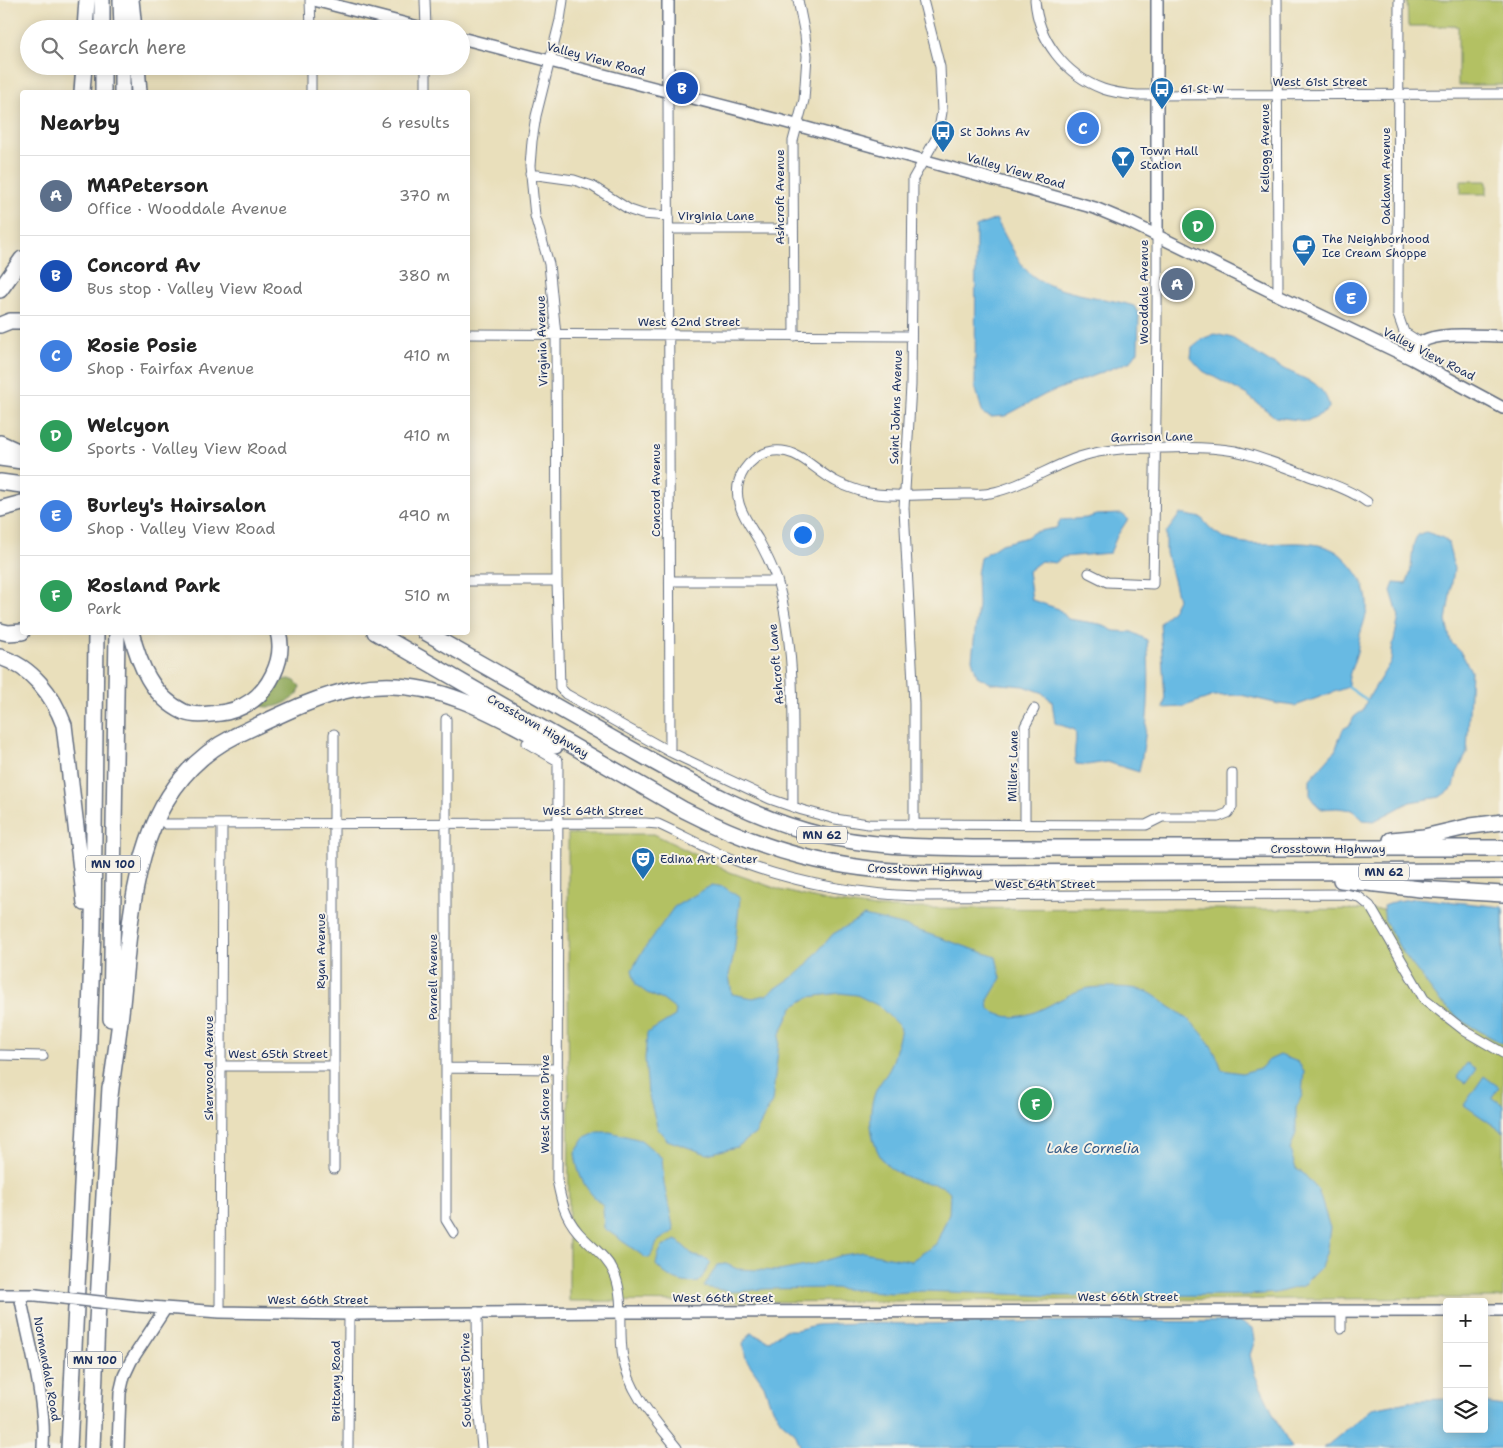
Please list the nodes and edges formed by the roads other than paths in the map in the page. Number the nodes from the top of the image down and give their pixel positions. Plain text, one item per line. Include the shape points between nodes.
1 (87, 0) edge
2 (102, 0) edge
3 (122, 0) edge
4 (131, 0) edge
5 (310, 0) edge
6 (314, 0) edge
7 (426, 0) edge
8 (563, 0) edge
9 (668, 0) edge
10 (798, 0) edge
11 (923, 0) edge
12 (1035, 0) edge
13 (1156, 0) edge
14 (1277, 0) edge
15 (1399, 0) edge
16 (86, 20) edge
17 (102, 20) edge
18 (122, 20) edge
19 (133, 20) edge
20 (310, 20) edge
21 (391, 20) edge
22 (426, 20) edge
23 (470, 40) edge
24 (550, 61) junction
25 (83, 75) edge
26 (103, 75) edge
27 (122, 75) edge
28 (138, 75) edge
29 (311, 75) edge
30 (426, 75) edge
31 (82, 90) edge
32 (103, 90) edge
33 (122, 90) edge
34 (140, 90) edge
35 (311, 90) edge
36 (426, 90) edge
37 (668, 92) junction
38 (1277, 94) junction
39 (1399, 94) junction
40 (1503, 94) edge
41 (1157, 95) junction
42 (797, 125) junction
43 (924, 160) junction
44 (530, 174) junction
45 (669, 216) junction
46 (669, 229) junction
47 (793, 229) junction
48 (1158, 235) junction
49 (20, 262) edge
50 (0, 290) edge
51 (1278, 295) junction
52 (20, 321) edge
53 (0, 326) edge
54 (470, 334) edge
55 (556, 335) junction
56 (669, 335) junction
57 (794, 336) junction
58 (911, 336) junction
59 (1503, 336) edge
60 (1421, 343) junction
61 (1412, 359) junction
62 (1503, 408) edge
63 (0, 443) edge
64 (1155, 448) junction
65 (20, 452) edge
66 (0, 458) edge
67 (20, 461) edge
68 (0, 482) edge
69 (20, 485) edge
70 (905, 495) junction
71 (1367, 502) dead end
72 (20, 504) edge
73 (0, 509) edge
74 (1089, 573) dead end
75 (470, 581) edge
76 (557, 581) junction
77 (670, 581) junction
78 (777, 581) junction
79 (0, 631) edge
80 (20, 632) edge
81 (96, 635) edge
82 (117, 635) edge
83 (132, 635) edge
84 (278, 635) edge
85 (380, 635) edge
86 (430, 635) edge
87 (0, 657) edge
88 (1034, 709) dead end
89 (446, 719) dead end
90 (334, 734) dead end
91 (527, 743) dead end
92 (670, 752) junction
93 (1232, 773) dead end
94 (651, 790) junction
95 (793, 807) junction
96 (1503, 822) edge
97 (557, 823) junction
98 (166, 824) dead end
99 (222, 824) junction
100 (334, 824) junction
101 (446, 824) junction
102 (1025, 824) junction
103 (914, 825) junction
104 (1503, 848) edge
105 (1268, 849) junction
106 (1503, 871) edge
107 (1265, 872) junction
108 (1503, 894) edge
109 (92, 929) junction
110 (1503, 1053) edge
111 (0, 1055) edge
112 (43, 1056) dead end
113 (221, 1066) junction
114 (334, 1066) junction
115 (446, 1068) junction
116 (558, 1069) junction
117 (110, 1096) junction
118 (334, 1169) dead end
119 (454, 1233) dead end
120 (0, 1295) edge
121 (20, 1295) junction
122 (165, 1309) junction
123 (1443, 1310) edge
124 (1488, 1310) edge
125 (1503, 1310) edge
126 (1341, 1311) junction
127 (220, 1312) junction
128 (477, 1312) junction
129 (621, 1312) junction
130 (349, 1314) junction
131 (1341, 1329) dead end
132 (43, 1448) edge
133 (69, 1448) edge
134 (92, 1448) edge
135 (118, 1448) edge
136 (348, 1448) edge
137 (482, 1448) edge
138 (677, 1448) edge

1 - 16 highway
2 - 17 highway
3 - 18 highway
4 - 19 highway
5 - 20 street
6 - 21 street
7 - 22 street
8 - 24 street, Virginia Avenue
9 - 37 street
10 - 42 street, Ashcroft Avenue via 807,56 804,100
11 - 43 street, Saint Johns Avenue via 940,66 942,89 938,135
12 - 41 street, West 61st Street via 1040,27 1048,44 1071,71 1102,89
13 - 41 street, Wooddale Avenue
14 - 38 street, Kellogg Avenue
15 - 39 street, Oaklawn Avenue
23 - 24 street, Valley View Road
24 - 37 street, Valley View Road
24 - 44 street, Virginia Avenue via 532,141
25 - 31 highway
26 - 32 highway
27 - 33 highway
28 - 34 highway
29 - 35 street
30 - 36 street
37 - 42 street, Valley View Road
37 - 45 street
38 - 39 street, West 61st Street
38 - 41 street, West 61st Street
38 - 51 street, Kellogg Avenue
39 - 40 street, West 61st Street
39 - 60 street, Oaklawn Avenue via 1398,315 1404,332
41 - 48 street, Wooddale Avenue
42 - 43 street, Valley View Road
42 - 47 street, Ashcroft Avenue via 793,141
43 - 48 street, Valley View Road via 1095,208
43 - 58 street, Saint Johns Avenue via 913,179
44 - 45 street, Virginia Lane via 574,180 592,186 630,210
44 - 55 street, Virginia Avenue via 535,216 549,264
45 - 46 street, Concord Avenue
46 - 47 street, Virginia Lane
46 - 56 street, Concord Avenue
47 - 57 street, Ashcroft Avenue
48 - 51 street, Valley View Road
48 - 64 street, Wooddale Avenue
49 - 50 highway
51 - 61 street, Valley View Road
52 - 53 highway
54 - 55 street, West 62nd Street
55 - 56 street, West 62nd Street
55 - 76 street, Virginia Avenue
56 - 57 street, West 62nd Street
56 - 77 street, Concord Avenue
57 - 58 street, West 62nd Street
58 - 70 street, Saint Johns Avenue
59 - 60 street via 1456,335 1433,337
60 - 61 street
61 - 62 street, Valley View Road
63 - 65 highway
64 - 70 street, Garrison Lane via 1128,448 1086,455 988,494
64 - 71 street, Garrison Lane via 1190,447 1235,452 1352,491
64 - 74 street, Wooddale Avenue via 1153,584 1107,582
66 - 67 highway
68 - 69 highway
70 - 78 street, Ashcroft Lane via 851,488 788,452 776,450 753,460 739,480 738,505 767,556
70 - 103 street, Saint Johns Avenue via 914,703
72 - 73 highway
75 - 76 street
76 - 92 street, Virginia Avenue via 560,688
77 - 78 street
77 - 92 street, Concord Avenue
78 - 95 street, Ashcroft Lane via 791,657
79 - 80 highway
81 - 109 highway, MN 100
82 - 117 highway, MN 100
83 - 84 highway via 147,678 159,693 186,713 204,715 226,713 257,697 276,668 280,651
85 - 94 highway, Crosstown Highway / MN 62
86 - 105 highway, Crosstown Highway / MN 62 via 718,796 773,821 820,835 892,847
87 - 109 highway via 19,666 43,686 64,725 85,905
88 - 102 street, Millers Lane via 1025,726
89 - 101 street, Parnell Avenue
90 - 100 street, Ryan Avenue
91 - 97 street, West Shore Drive via 558,761
92 - 95 street
93 - 102 street via 1232,807 1228,814 1162,817 1146,825
94 - 107 highway, Crosstown Highway / MN 62 via 752,842 821,862 856,868 891,872
94 - 117 highway via 464,701 399,685 336,692 225,741 181,779 164,802 150,833 130,915
95 - 103 street via 868,824
96 - 105 highway via 1424,837
97 - 101 street, West 64th Street
97 - 110 street, West 64th Street via 658,824 743,864 806,882 862,893 917,896 1346,894 1359,897 1370,906 1383,926 1424,998 1464,1031
97 - 116 street, West Shore Drive
98 - 99 street, West 64th Street
99 - 100 street, West 64th Street
99 - 113 street, Sherwood Avenue
100 - 101 street, West 64th Street
100 - 114 street, Ryan Avenue
101 - 115 street, Parnell Avenue
102 - 103 street
104 - 105 highway, Crosstown Highway / MN 62
106 - 107 highway, Crosstown Highway / MN 62
107 - 108 highway via 1420,889
109 - 133 highway, MN 100
111 - 112 street
113 - 114 street, West 65th Street
113 - 127 street, Sherwood Avenue
114 - 118 street, Ryan Avenue
115 - 116 street
115 - 119 street, Parnell Avenue via 446,1220
116 - 129 street, West Shore Drive via 557,1180 562,1207 577,1231 600,1253 614,1274 621,1297
117 - 134 highway, MN 100
120 - 121 street, West 66th Street
121 - 122 street, West 66th Street, bridge
121 - 132 street, Normandale Road via 38,1388
122 - 127 street, West 66th Street
122 - 135 street via 124,1376 120,1393
123 - 126 street, West 66th Street
124 - 125 street
126 - 129 street, West 66th Street
126 - 131 street
127 - 130 street, West 66th Street
128 - 129 street, West 66th Street
128 - 130 street, West 66th Street
128 - 137 street, Southcrest Drive
129 - 138 street, West Shore Drive via 623,1357 628,1376 647,1411
130 - 136 street, Brittany Road

